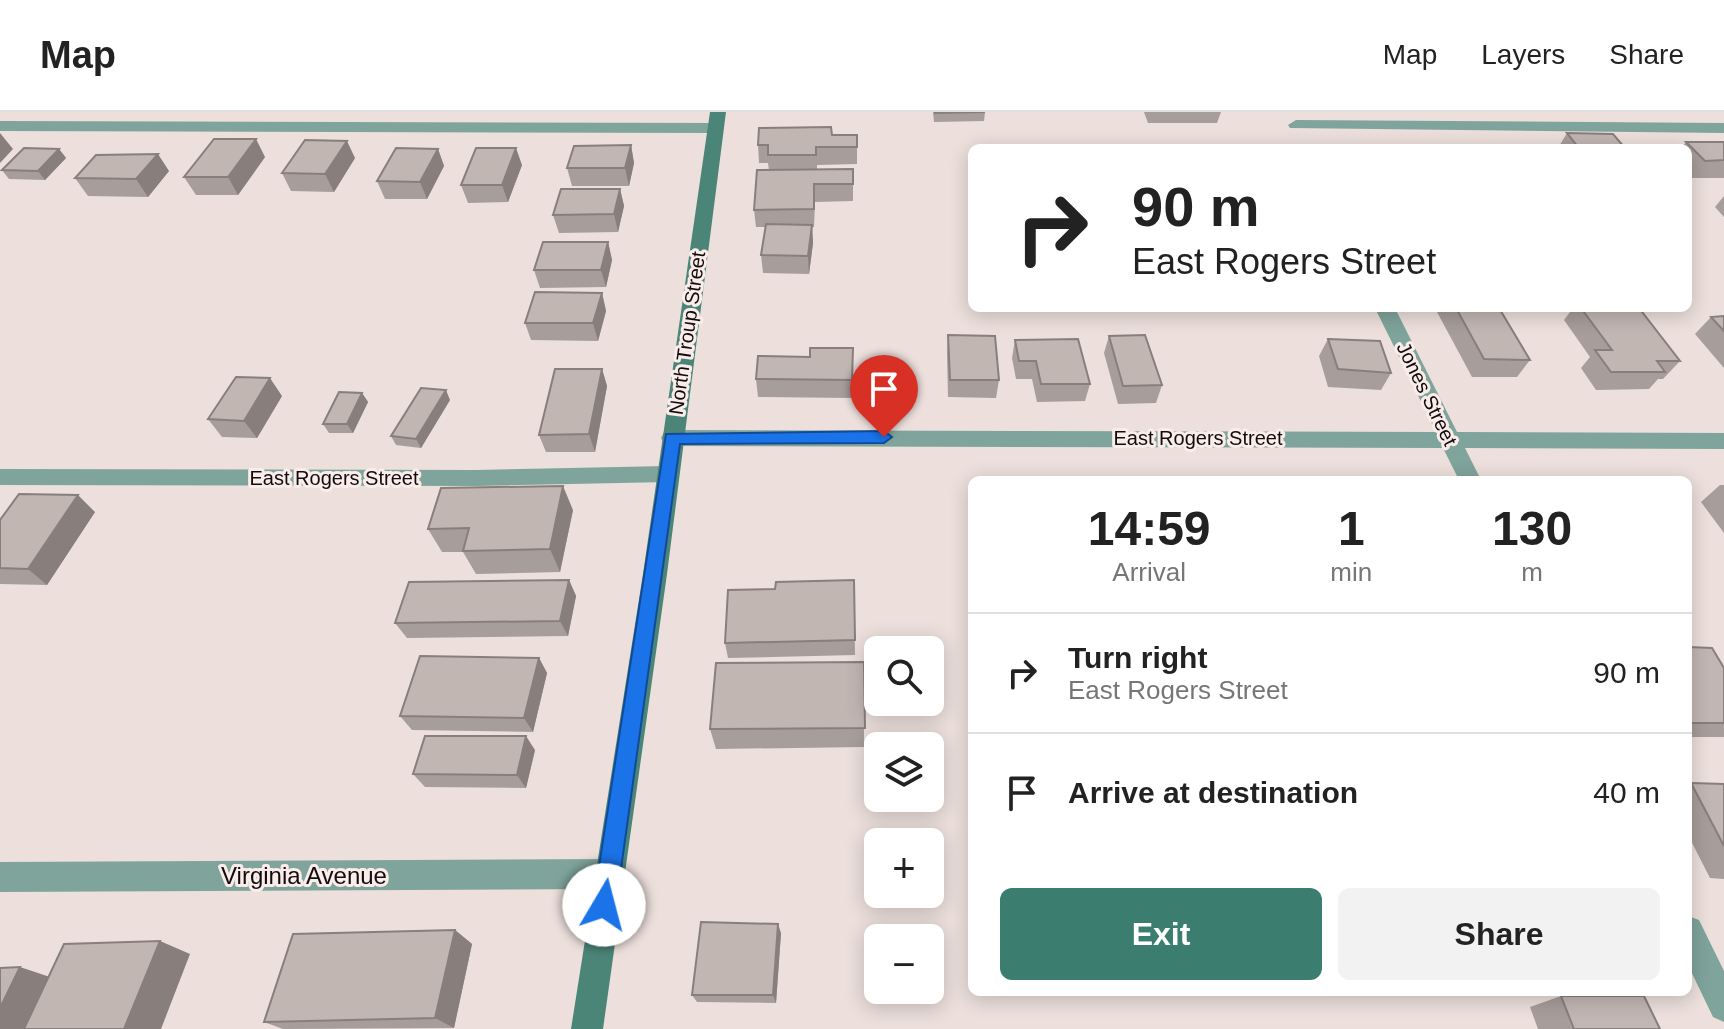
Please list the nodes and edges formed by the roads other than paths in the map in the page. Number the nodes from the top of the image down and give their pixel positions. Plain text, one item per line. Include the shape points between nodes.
1 (206, 112) edge
2 (717, 120) edge
3 (1296, 125) edge
4 (0, 126) edge
5 (194, 127) junction
6 (1724, 128) edge
7 (1387, 312) edge
8 (672, 438) junction
9 (1450, 440) junction
10 (1724, 441) edge
11 (668, 474) junction
12 (1468, 476) edge
13 (0, 477) edge
14 (609, 874) junction
15 (0, 877) edge
16 (1692, 939) edge
17 (1724, 1006) edge
18 (587, 1029) edge

1 - 5 street
2 - 5 street
2 - 8 street, North Troup Street
3 - 6 street
4 - 5 street
7 - 9 street, Jones Street
8 - 9 street, East Rogers Street
8 - 11 street, North Troup Street
9 - 10 street, East Rogers Street
9 - 12 street, Jones Street
11 - 13 street, East Rogers Street
11 - 14 street, North Troup Street
14 - 15 street, Virginia Avenue
14 - 18 street, North Troup Street
16 - 17 street

